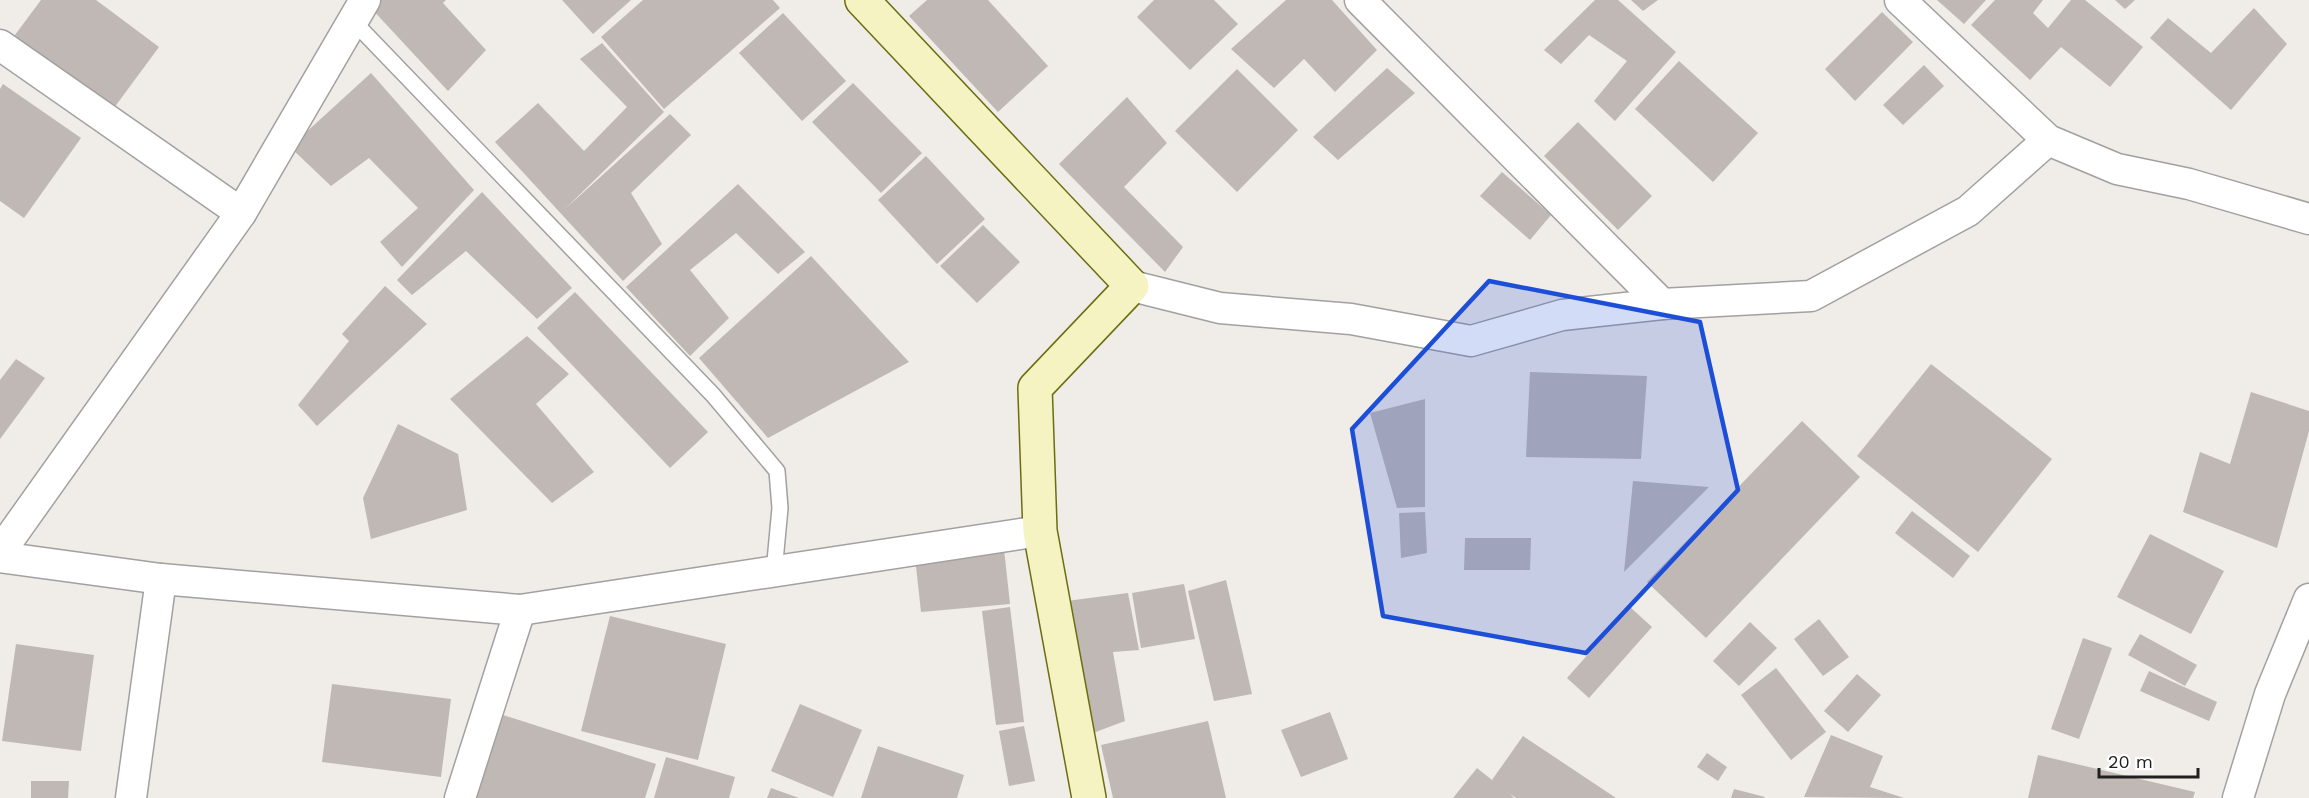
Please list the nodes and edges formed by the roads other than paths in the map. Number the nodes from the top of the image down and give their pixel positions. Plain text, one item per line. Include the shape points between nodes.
1 (862, 0) edge
2 (1360, 0) edge
3 (1900, 0) edge
4 (359, 10) edge
5 (0, 45) edge
6 (2048, 140) junction
7 (242, 213) junction
8 (2309, 219) edge
9 (1132, 286) junction
10 (1662, 304) junction
11 (1040, 531) junction
12 (0, 555) edge
13 (774, 572) junction
14 (161, 579) junction
15 (2309, 599) edge
16 (520, 610) junction
17 (131, 798) edge
18 (460, 798) edge
19 (1089, 798) edge
20 (2238, 798) edge

1 - 9 street
2 - 10 street
3 - 6 street
4 - 7 street
4 - 13 lane via 713,395 777,471 780,508
5 - 7 street
6 - 8 street via 2117,169 2189,184
6 - 10 street via 1968,211 1811,296
7 - 12 street
9 - 10 street via 1220,308 1350,319 1471,341 1562,315
9 - 11 street via 1035,388
11 - 13 street
11 - 19 street
12 - 14 street
13 - 16 street
14 - 16 street
14 - 17 street
15 - 20 street via 2270,694
16 - 18 street

